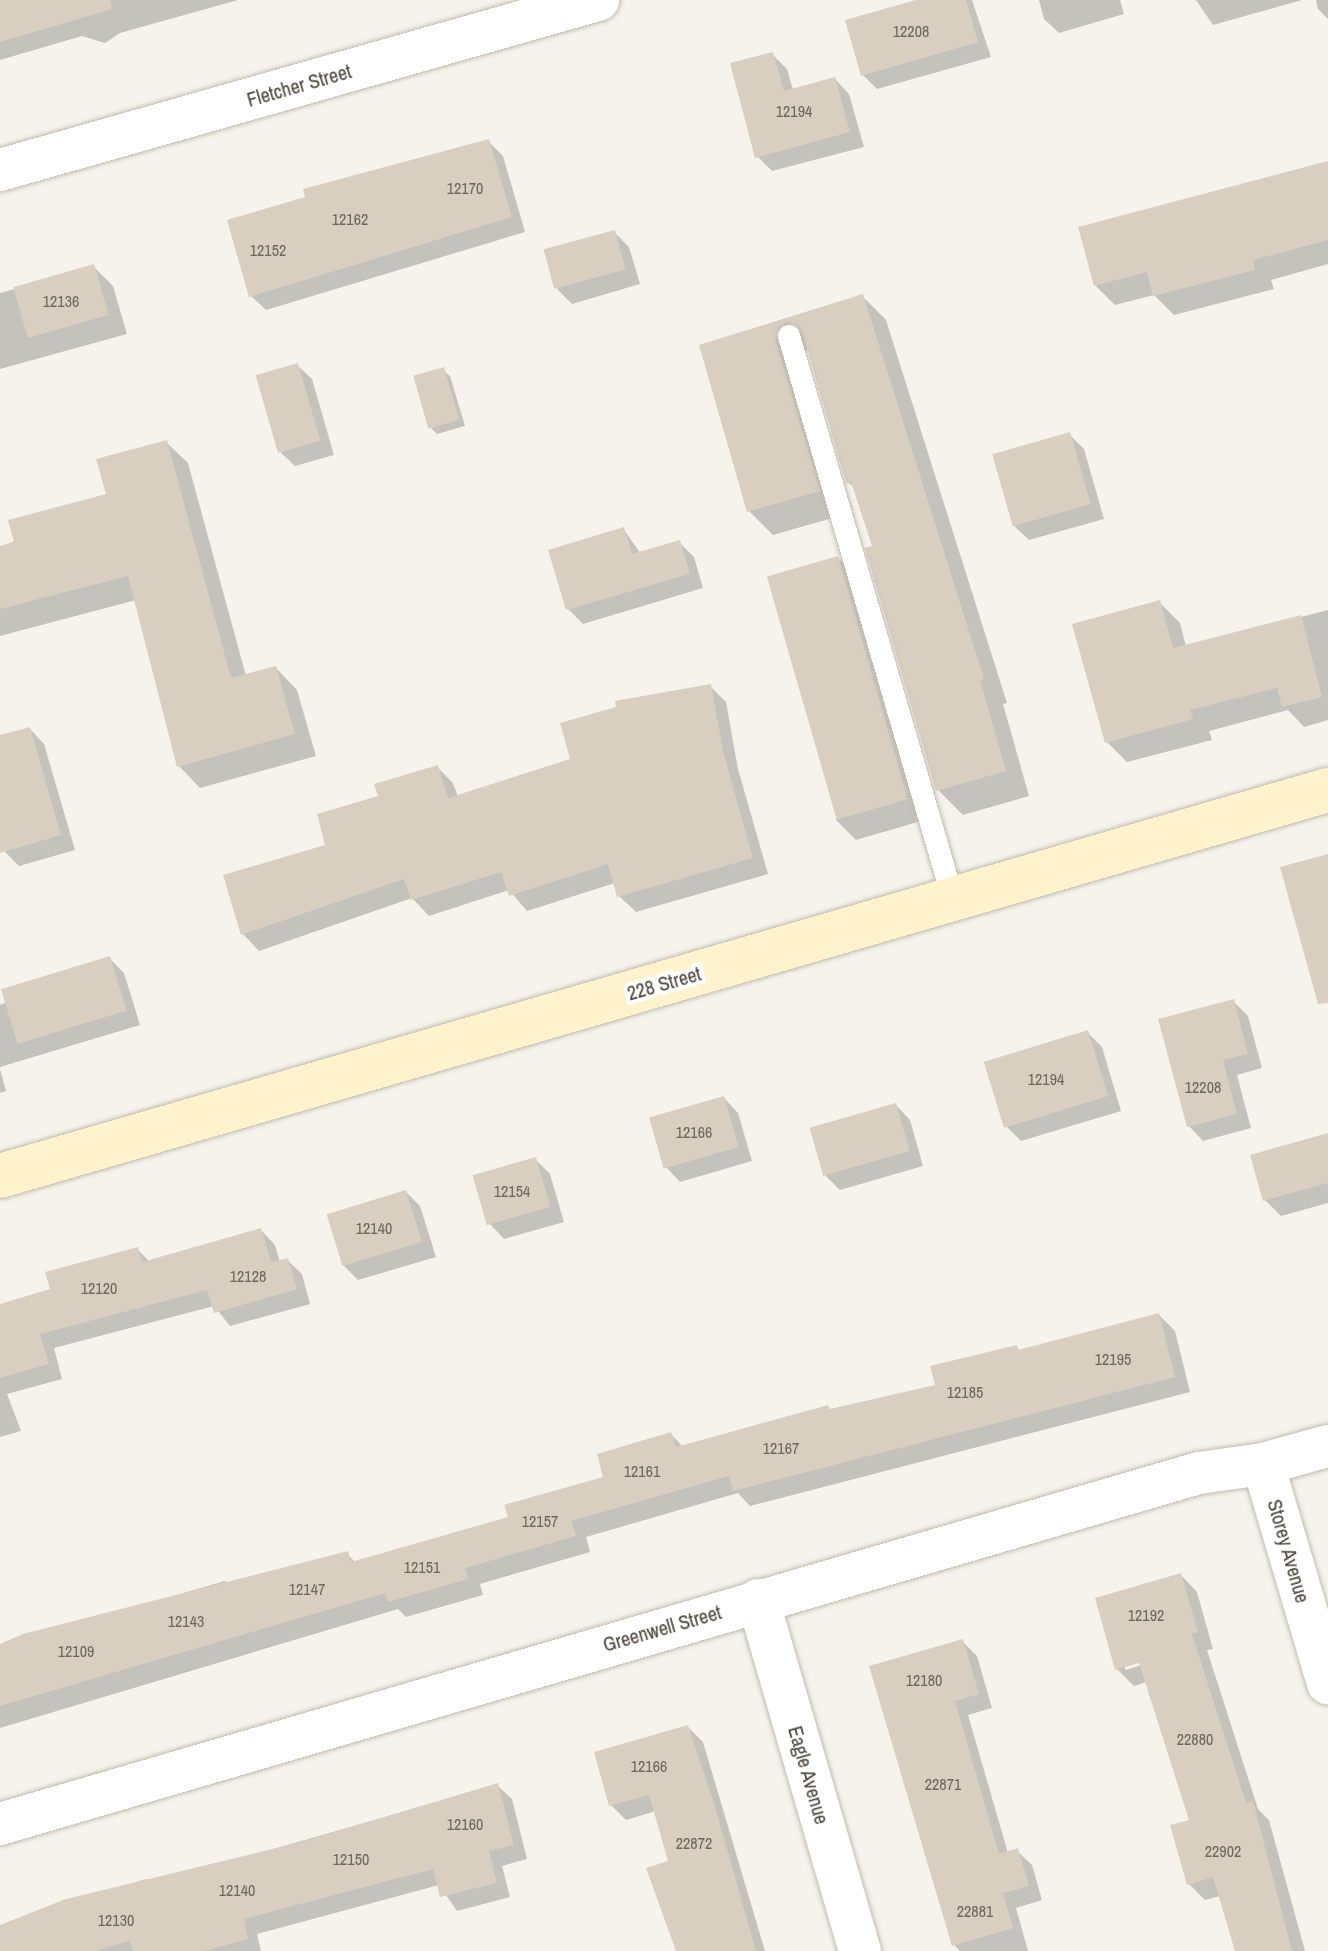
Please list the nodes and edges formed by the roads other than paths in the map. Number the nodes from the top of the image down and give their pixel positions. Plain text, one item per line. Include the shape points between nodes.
1 (598, 0) edge
2 (0, 170) edge
3 (789, 336) dead end
4 (1328, 790) edge
5 (953, 899) junction
6 (0, 1176) edge
7 (1328, 1446) edge
8 (1263, 1464) junction
9 (758, 1600) junction
10 (1328, 1684) edge
11 (0, 1824) edge
12 (860, 1951) edge

1 - 2 street, Fletcher Street
3 - 5 lane
4 - 5 street, 228 Street
5 - 6 street, 228 Street
7 - 8 street, Greenwell Street
8 - 9 street, Greenwell Street via 1199,1473
8 - 10 street, Storey Avenue
9 - 11 street, Greenwell Street
9 - 12 street, Eagle Avenue

